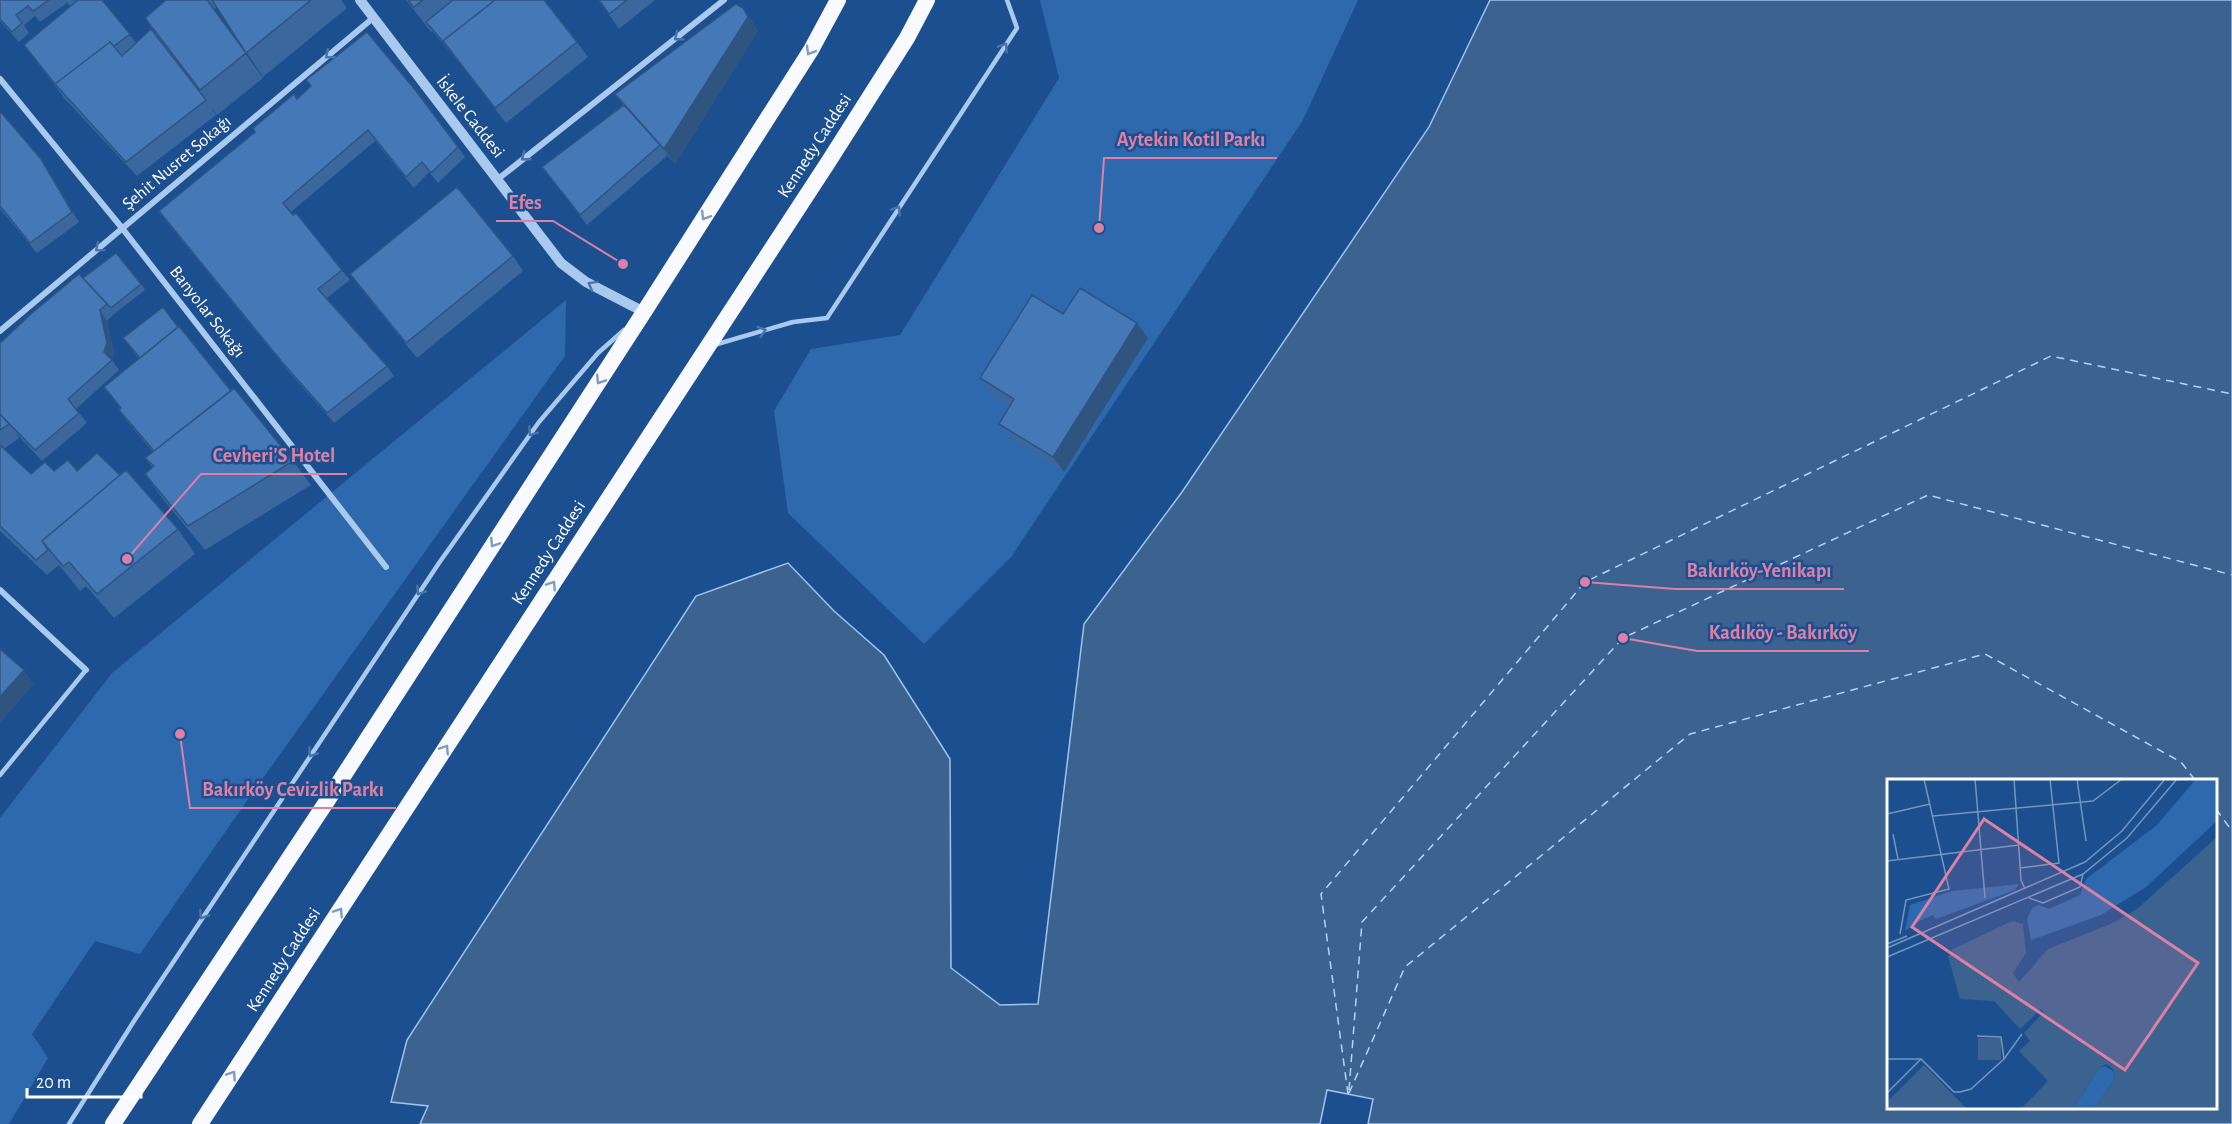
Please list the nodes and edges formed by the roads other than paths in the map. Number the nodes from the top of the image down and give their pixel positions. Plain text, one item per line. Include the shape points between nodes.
1 (360, 0) edge
2 (724, 0) edge
3 (838, 0) edge
4 (927, 0) edge
5 (1007, 0) edge
6 (373, 18) junction
7 (0, 79) edge
8 (498, 179) junction
9 (122, 228) junction
10 (644, 312) junction
11 (0, 331) edge
12 (706, 348) junction
13 (386, 567) dead end
14 (0, 590) edge
15 (86, 670) joint
16 (0, 775) edge
17 (69, 1124) edge
18 (113, 1124) edge
19 (200, 1124) edge

1 - 6 street, İskele Caddesi
2 -> 8 street
3 -> 10 highway via 811,50
4 - 12 highway, Kennedy Caddesi via 895,57
12 -> 5 lane via 793,322 826,318 1017,28
6 - 8 street, İskele Caddesi
6 -> 9 street, Şehit Nusret Sokağı
7 - 9 street, Banyolar Sokağı
10 -> 8 street, İskele Caddesi via 586,282 561,263
9 -> 11 street, Şehit Nusret Sokağı
9 - 13 street, Banyolar Sokağı
10 -> 17 lane via 598,353 539,422 207,910
10 -> 18 highway
19 -> 12 highway, Kennedy Caddesi
14 - 15 street
15 - 16 lane

